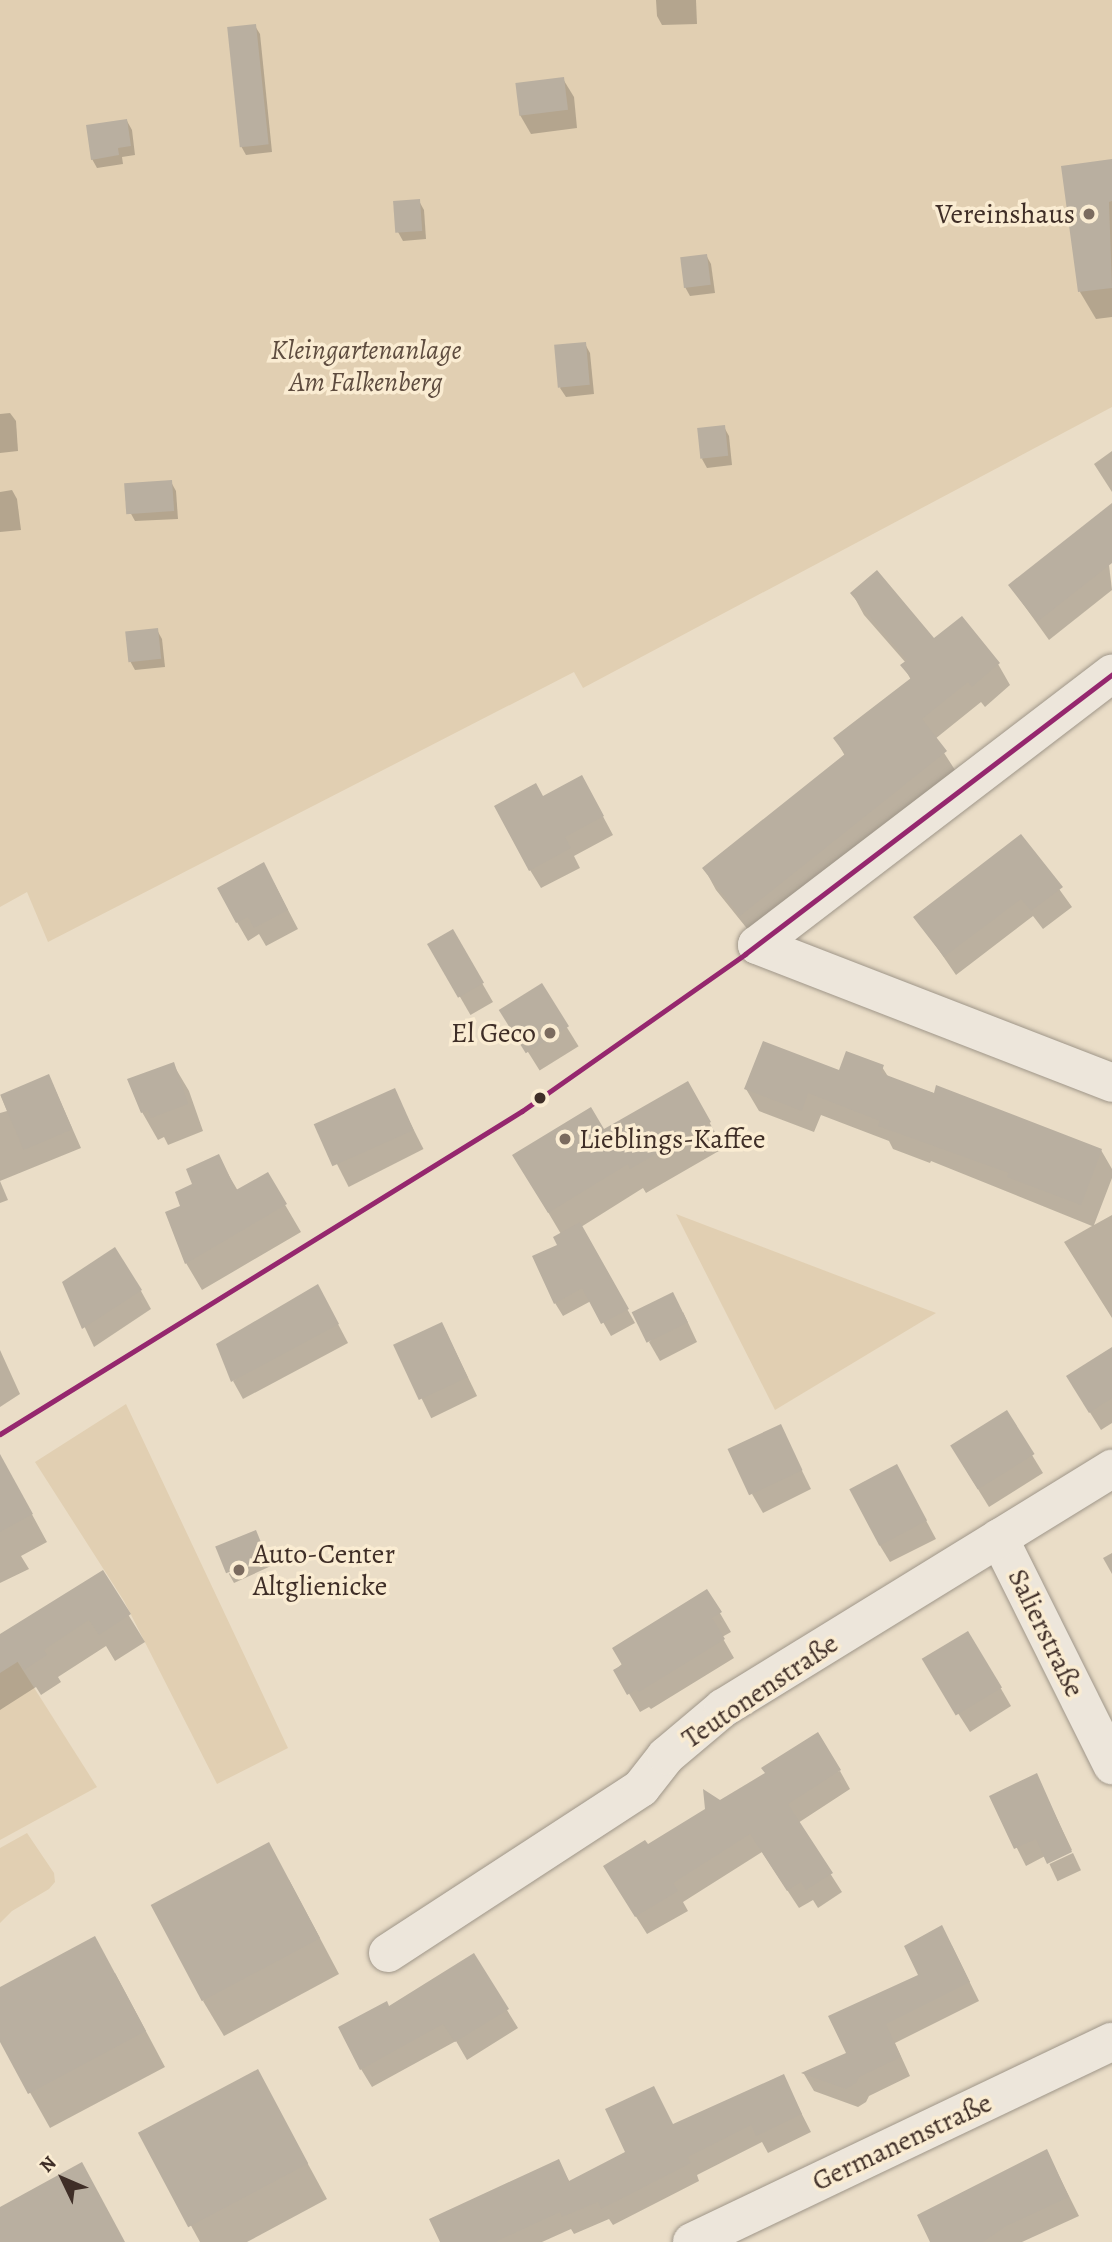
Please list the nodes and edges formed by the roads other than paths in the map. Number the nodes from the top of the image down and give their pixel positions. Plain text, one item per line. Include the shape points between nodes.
1 (1112, 674) edge
2 (1112, 1083) edge
3 (1112, 1469) edge
4 (999, 1538) junction
5 (1112, 1765) edge
6 (388, 1953) dead end
7 (1112, 2042) edge
8 (692, 2242) edge

1 - 2 street via 757,945
3 - 4 street, Teutonenstraße
4 - 5 street, Salierstraße
4 - 6 street, Teutonenstraße via 723,1709 666,1756 641,1788
7 - 8 street, Germanenstraße

